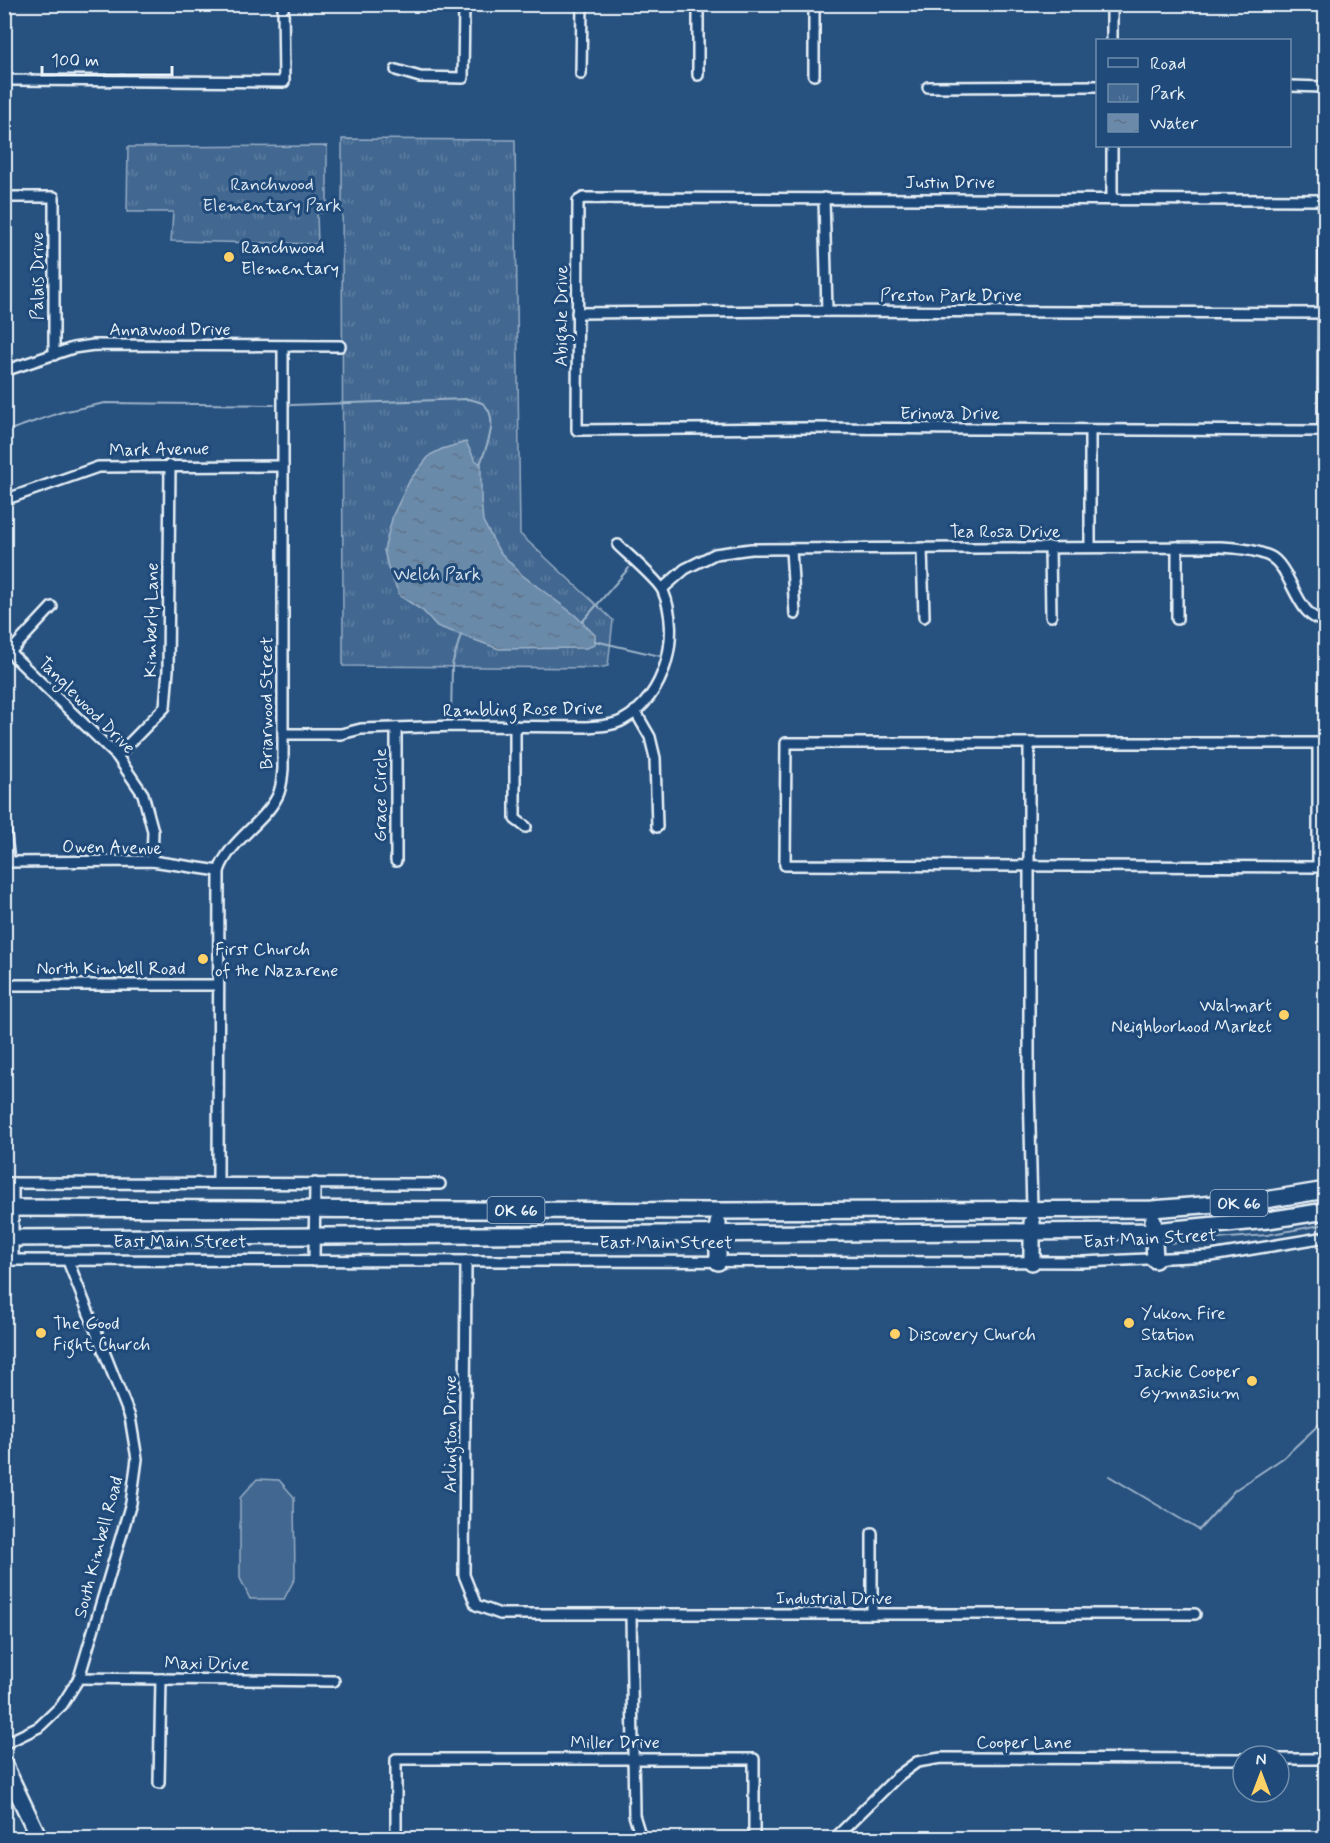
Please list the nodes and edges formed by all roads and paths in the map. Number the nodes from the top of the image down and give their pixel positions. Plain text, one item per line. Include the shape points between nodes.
1 (284, 4) edge
2 (464, 4) edge
3 (582, 4) edge
4 (698, 4) edge
5 (814, 4) edge
6 (1112, 4) edge
7 (1112, 39) edge
8 (396, 70) dead end
9 (581, 74) dead end
10 (698, 75) dead end
11 (814, 75) dead end
12 (4, 77) edge
13 (1096, 86) edge
14 (928, 87) dead end
15 (1291, 87) edge
16 (1323, 87) dead end
17 (1112, 147) edge
18 (4, 197) edge
19 (824, 198) junction
20 (1112, 198) junction
21 (578, 201) joint
22 (827, 311) junction
23 (577, 313) junction
24 (1324, 313) edge
25 (283, 346) junction
26 (340, 346) dead end
27 (54, 355) junction
28 (4, 371) edge
29 (577, 430) joint
30 (1090, 430) junction
31 (170, 465) junction
32 (283, 465) junction
33 (4, 500) edge
34 (618, 545) dead end
35 (1050, 547) junction
36 (1090, 547) junction
37 (1177, 547) junction
38 (922, 548) junction
39 (791, 549) junction
40 (662, 588) junction
41 (52, 607) dead end
42 (795, 614) dead end
43 (1051, 616) dead end
44 (924, 617) dead end
45 (1177, 619) dead end
46 (1326, 621) edge
47 (7, 649) edge
48 (635, 711) junction
49 (515, 726) junction
50 (396, 728) junction
51 (283, 734) junction
52 (1029, 743) junction
53 (117, 756) junction
54 (1322, 807) edge
55 (4, 817) edge
56 (526, 827) dead end
57 (657, 827) dead end
58 (152, 861) junction
59 (396, 861) dead end
60 (7, 862) edge
61 (1029, 866) junction
62 (219, 871) junction
63 (4, 985) edge
64 (218, 985) junction
65 (218, 1182) junction
66 (9, 1183) edge
67 (315, 1183) junction
68 (440, 1184) dead end
69 (1326, 1190) edge
70 (9, 1208) edge
71 (1152, 1209) junction
72 (313, 1210) junction
73 (1032, 1210) junction
74 (718, 1211) junction
75 (1326, 1211) edge
76 (1032, 1230) junction
77 (1153, 1231) junction
78 (718, 1233) junction
79 (313, 1237) junction
80 (1326, 1237) edge
81 (9, 1238) edge
82 (9, 1260) edge
83 (1155, 1260) junction
84 (68, 1261) junction
85 (314, 1261) junction
86 (466, 1261) junction
87 (718, 1262) junction
88 (1032, 1262) junction
89 (872, 1533) dead end
90 (476, 1605) joint
91 (872, 1614) junction
92 (1195, 1614) dead end
93 (631, 1615) junction
94 (79, 1678) junction
95 (161, 1679) junction
96 (334, 1681) dead end
97 (4, 1744) edge
98 (633, 1759) junction
99 (1231, 1759) edge
100 (1291, 1759) edge
101 (1326, 1759) edge
102 (4, 1764) edge
103 (159, 1783) dead end
104 (39, 1839) edge
105 (396, 1839) edge
106 (641, 1839) edge
107 (754, 1839) edge
108 (835, 1839) edge

1 - 12 street via 284,82
2 - 8 street via 463,78 420,77
3 - 9 street
4 - 10 street
5 - 11 street
6 - 7 street
13 - 14 street
15 - 16 street
17 - 20 street
18 - 27 street, Palais Drive via 54,197
19 - 20 street, Justin Drive
19 - 21 street, Justin Drive
19 - 22 street
20 - 24 street, Justin Drive via 1324,200
21 - 23 street, Abigale Drive
22 - 23 street, Preston Park Drive
22 - 24 street, Preston Park Drive
23 - 29 street, Abigale Drive
24 - 30 street, Erinova Drive via 1323,431
25 - 26 street, Annawood Drive
25 - 27 street, Annawood Drive via 94,345
25 - 32 street, Briarwood Street
27 - 28 street, Annawood Drive
29 - 30 street, Erinova Drive
30 - 36 street
31 - 32 street, Mark Avenue
31 - 33 street, Mark Avenue via 98,466
31 - 53 street, Kimberly Lane via 165,707
32 - 51 street, Briarwood Street
34 - 40 street, Rambling Rose Drive
35 - 36 street, Tea Rosa Drive
35 - 38 street, Tea Rosa Drive
35 - 43 street
36 - 37 street, Tea Rosa Drive
37 - 45 street
37 - 46 street, Tea Rosa Drive via 1243,549 1271,556 1312,616
38 - 39 street, Tea Rosa Drive
38 - 44 street
39 - 40 street, Tea Rosa Drive via 715,554 685,569
39 - 42 street
40 - 48 street, Rambling Rose Drive via 672,620 668,661 642,706
41 - 47 street
47 - 53 street, Tanglewood Drive
48 - 49 street, Rambling Rose Drive via 608,725
48 - 57 street via 650,737 655,758
49 - 50 street, Rambling Rose Drive
49 - 56 street via 515,819
50 - 51 street, Rambling Rose Drive via 341,734
50 - 59 street, Grace Circle
51 - 62 street, Briarwood Street via 278,796
52 - 54 street via 1318,743
52 - 61 street
52 - 61 street via 786,742 785,865
53 - 58 street, Tanglewood Drive via 143,794 153,831
54 - 61 street via 1318,867
55 - 60 street
58 - 60 street, Owen Avenue
58 - 62 street, Owen Avenue
61 - 73 street
62 - 64 street
63 - 64 street, North Kimbell Road
64 - 65 street
65 - 66 street
65 - 67 street
66 - 70 street
67 - 68 street
67 - 72 street
69 - 71 main road, East Main Street / OK 66 via 1265,1200
70 - 72 main road, East Main Street / OK 66
70 - 81 street
71 - 73 main road, East Main Street / OK 66
71 - 77 main road
72 - 74 main road, East Main Street / OK 66
72 - 79 street
73 - 74 main road, East Main Street / OK 66
73 - 76 main road
74 - 78 main road
75 - 77 main road, East Main Street / OK 66
76 - 77 main road, East Main Street / OK 66
76 - 78 main road, East Main Street / OK 66
76 - 88 main road
77 - 83 main road
78 - 79 main road, East Main Street / OK 66
78 - 87 main road
79 - 81 main road, East Main Street / OK 66
79 - 85 street
80 - 83 street, East Main Street via 1211,1256
81 - 82 street
82 - 84 street, East Main Street
83 - 88 street, East Main Street
84 - 85 street, East Main Street
84 - 94 street, South Kimbell Road via 130,1416 137,1459 131,1503
85 - 86 street, East Main Street
86 - 87 street, East Main Street
86 - 90 street, Arlington Drive via 465,1575
87 - 88 street, East Main Street
89 - 91 street
90 - 93 street, Industrial Drive via 500,1614
91 - 92 street, Industrial Drive
91 - 93 street, Industrial Drive
93 - 98 street
94 - 95 street, Maxi Drive
94 - 97 street, South Kimbell Road via 62,1705 39,1727
95 - 96 street, Maxi Drive
95 - 103 street
98 - 105 street, Miller Drive via 396,1759
98 - 106 street via 634,1815
98 - 107 street, Miller Drive via 754,1759
99 - 108 street, Cooper Lane via 941,1758 917,1762
100 - 101 street
102 - 104 main road

